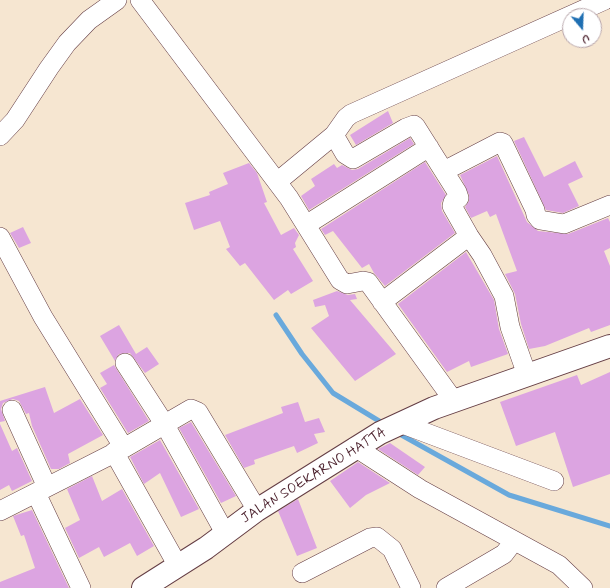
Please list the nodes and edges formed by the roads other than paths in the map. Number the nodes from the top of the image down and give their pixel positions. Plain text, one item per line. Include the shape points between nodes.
1 (117, 0) edge
2 (140, 0) edge
3 (605, 0) edge
4 (0, 136) edge
5 (334, 136) junction
6 (429, 147) junction
7 (444, 171) junction
8 (277, 182) junction
9 (610, 205) edge
10 (306, 225) junction
11 (468, 236) junction
12 (0, 237) edge
13 (382, 302) junction
14 (610, 346) edge
15 (125, 363) dead end
16 (527, 375) junction
17 (454, 401) junction
18 (12, 410) dead end
19 (165, 425) junction
20 (392, 427) junction
21 (355, 447) junction
22 (119, 450) junction
23 (554, 481) dead end
24 (41, 490) junction
25 (257, 510) junction
26 (0, 511) edge
27 (225, 533) junction
28 (514, 541) junction
29 (178, 566) junction
30 (302, 573) dead end
31 (81, 588) edge
32 (143, 588) edge
33 (412, 588) edge
34 (446, 588) edge
35 (583, 588) edge

1 - 4 street via 89,20 67,43 15,120
2 - 8 street
3 - 5 street via 351,114
5 - 6 street via 351,159 414,126
5 - 8 street
6 - 7 street
6 - 10 street
7 - 9 street via 500,142 503,143 540,220 564,224
7 - 11 street via 459,198 452,206
8 - 10 street
10 - 13 street via 340,280 347,284 368,282
11 - 13 street
11 - 16 street via 482,255 504,296 510,327
12 - 22 street
13 - 17 street
14 - 16 main road, JALAN SOEKARNO HATTA
15 - 19 street
16 - 17 main road, JALAN SOEKARNO HATTA
17 - 20 main road, JALAN SOEKARNO HATTA
18 - 24 street
19 - 22 street
19 - 25 street via 191,410 198,412
19 - 27 street
20 - 21 main road, JALAN SOEKARNO HATTA
20 - 23 street
21 - 25 main road, JALAN SOEKARNO HATTA
21 - 28 street via 420,489
22 - 24 street
22 - 29 street
24 - 26 street
24 - 31 street
25 - 27 main road, JALAN SOEKARNO HATTA
27 - 29 main road, JALAN SOEKARNO HATTA
28 - 34 street via 504,554
28 - 35 street via 559,565
29 - 32 main road, JALAN SOEKARNO HATTA
30 - 33 street via 370,538 377,537 392,549

